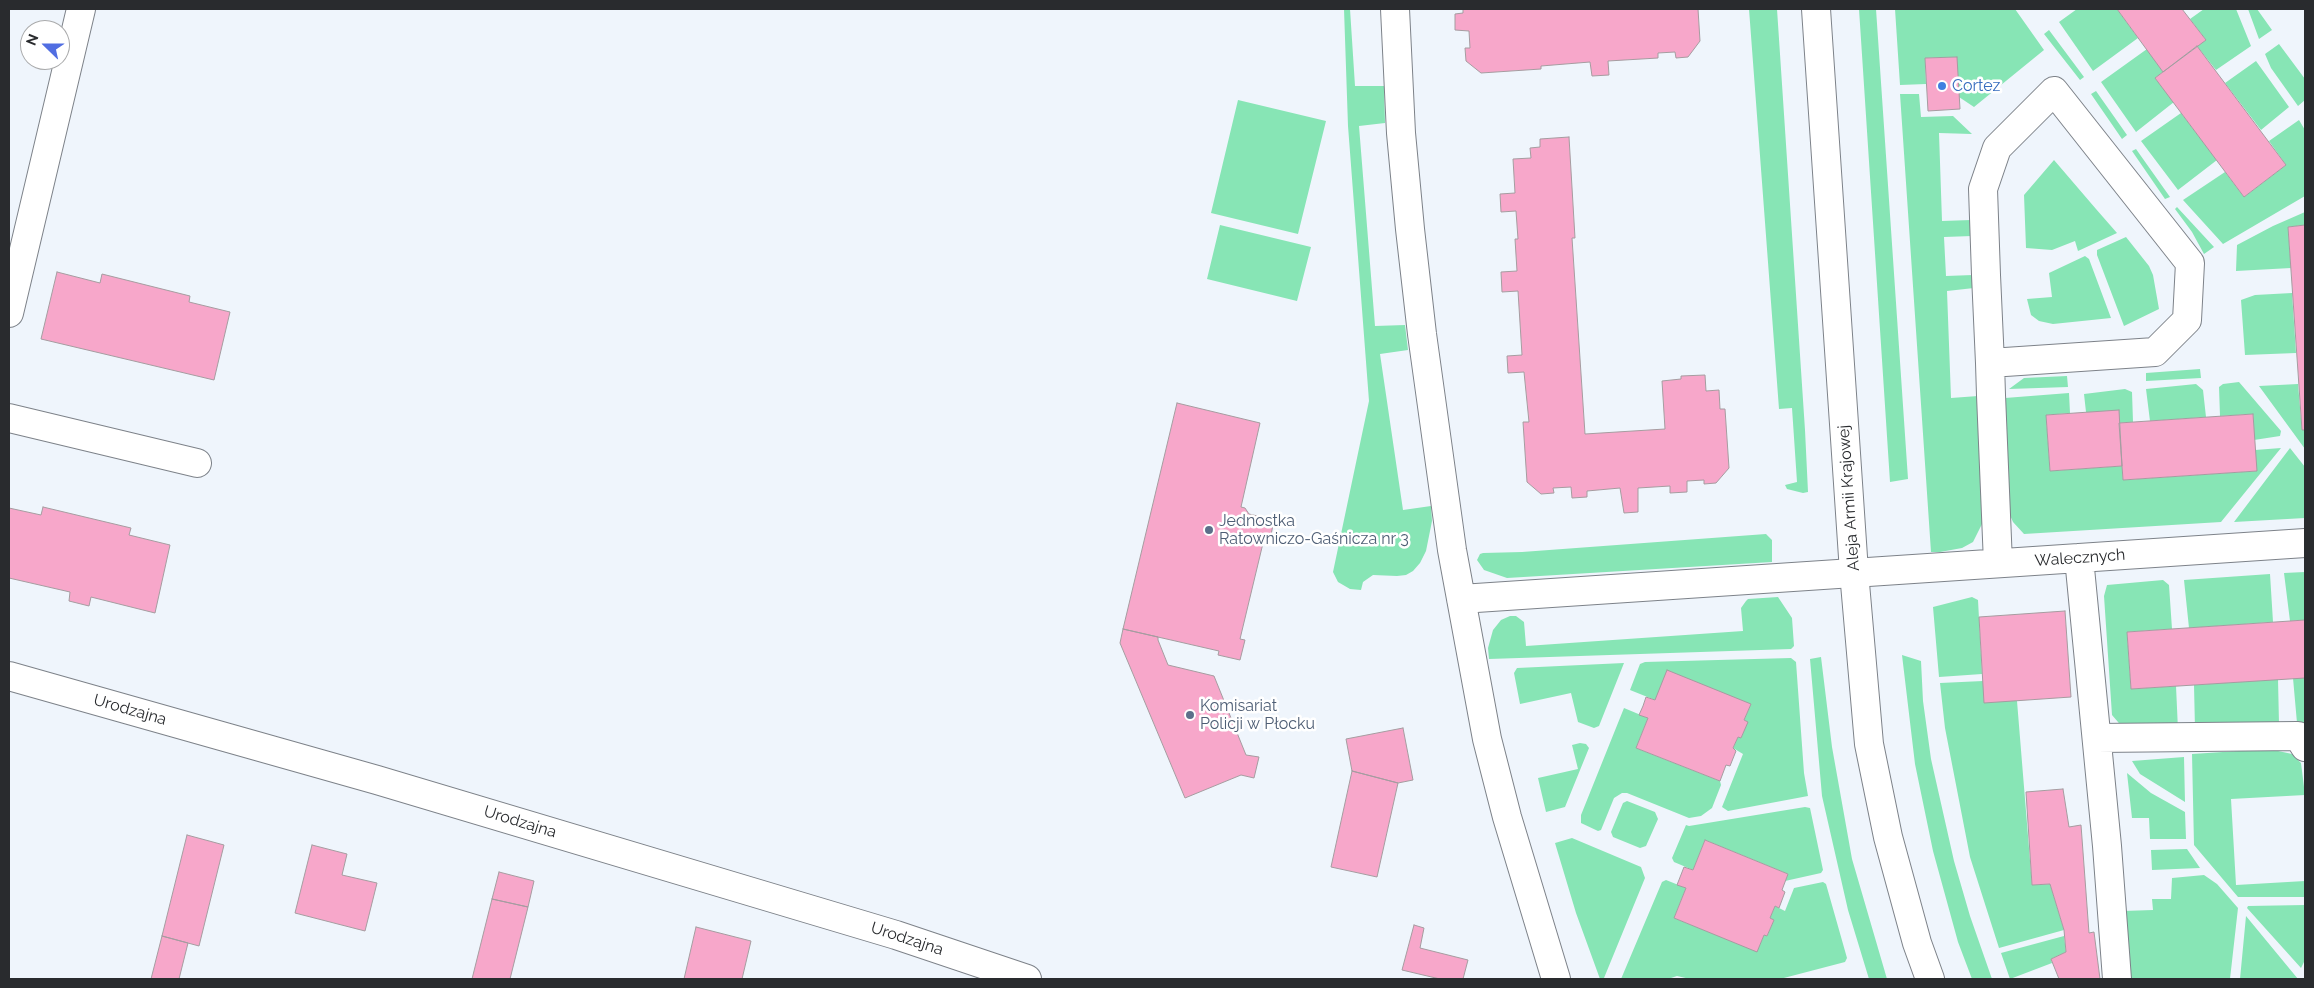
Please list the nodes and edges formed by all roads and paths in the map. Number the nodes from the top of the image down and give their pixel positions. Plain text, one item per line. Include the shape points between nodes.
1 (81, 9) edge
2 (1395, 9) edge
3 (1816, 9) edge
4 (9, 313) edge
5 (1990, 363) junction
6 (9, 418) edge
7 (198, 463) dead end
8 (2305, 543) edge
9 (2079, 558) junction
10 (1998, 563) junction
11 (1854, 572) junction
12 (1461, 599) junction
13 (9, 676) edge
14 (2097, 738) junction
15 (2305, 747) edge
16 (1027, 979) edge
17 (1556, 979) edge
18 (1930, 979) edge
19 (2118, 979) edge

1 - 4 street
2 - 12 street via 1401,133 1421,324
3 - 11 street, Aleja Armii Krajowej
5 - 5 street via 1983,189 1997,148 2054,91 2190,263 2187,320 2156,352
5 - 10 street
6 - 7 street
8 - 9 street, Walecznych
9 - 10 street, Walecznych
9 - 14 street
10 - 11 street, Walecznych
11 - 12 street, Walecznych
11 - 18 street, Aleja Armii Krajowej via 1869,744 1917,943
12 - 17 street via 1500,790
13 - 16 street, Urodzajna via 376,780 896,935
14 - 15 street via 2298,736
14 - 19 street

